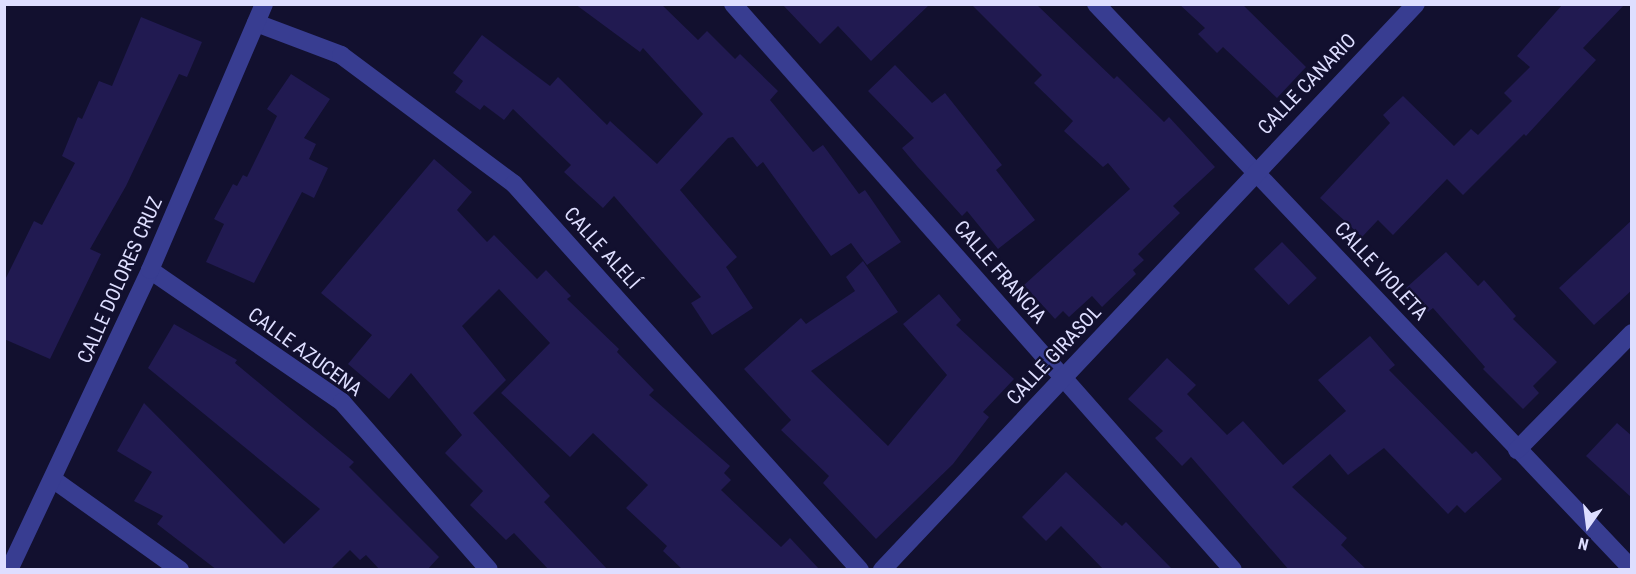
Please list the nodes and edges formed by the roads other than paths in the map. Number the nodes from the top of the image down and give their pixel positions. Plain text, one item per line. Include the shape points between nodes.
1 (264, 4) edge
2 (733, 4) edge
3 (1096, 4) edge
4 (1416, 4) edge
5 (256, 23) junction
6 (1256, 170) junction
7 (150, 270) junction
8 (1632, 333) edge
9 (1063, 379) junction
10 (1517, 450) junction
11 (54, 480) junction
12 (1632, 569) edge
13 (9, 570) edge
14 (180, 570) edge
15 (489, 570) edge
16 (860, 570) edge
17 (882, 570) edge
18 (1233, 570) edge

1 - 5 street, CALLE DOLORES CRUZ
2 - 9 street, CALLE FRANCIA
3 - 6 street, CALLE VIOLETA
4 - 6 street, CALLE CANARIO
5 - 7 street, CALLE DOLORES CRUZ
5 - 16 street, CALLE ALELÍ via 341,55 514,184
6 - 9 street, CALLE GIRASOL
6 - 10 street, CALLE VIOLETA
7 - 11 street, CALLE DOLORES CRUZ
7 - 15 street, CALLE AZUCENA via 342,402
8 - 10 street
9 - 17 street, CALLE GIRASOL
9 - 18 street, CALLE FRANCIA
10 - 12 street, CALLE VIOLETA
11 - 13 street, CALLE DOLORES CRUZ
11 - 14 street

